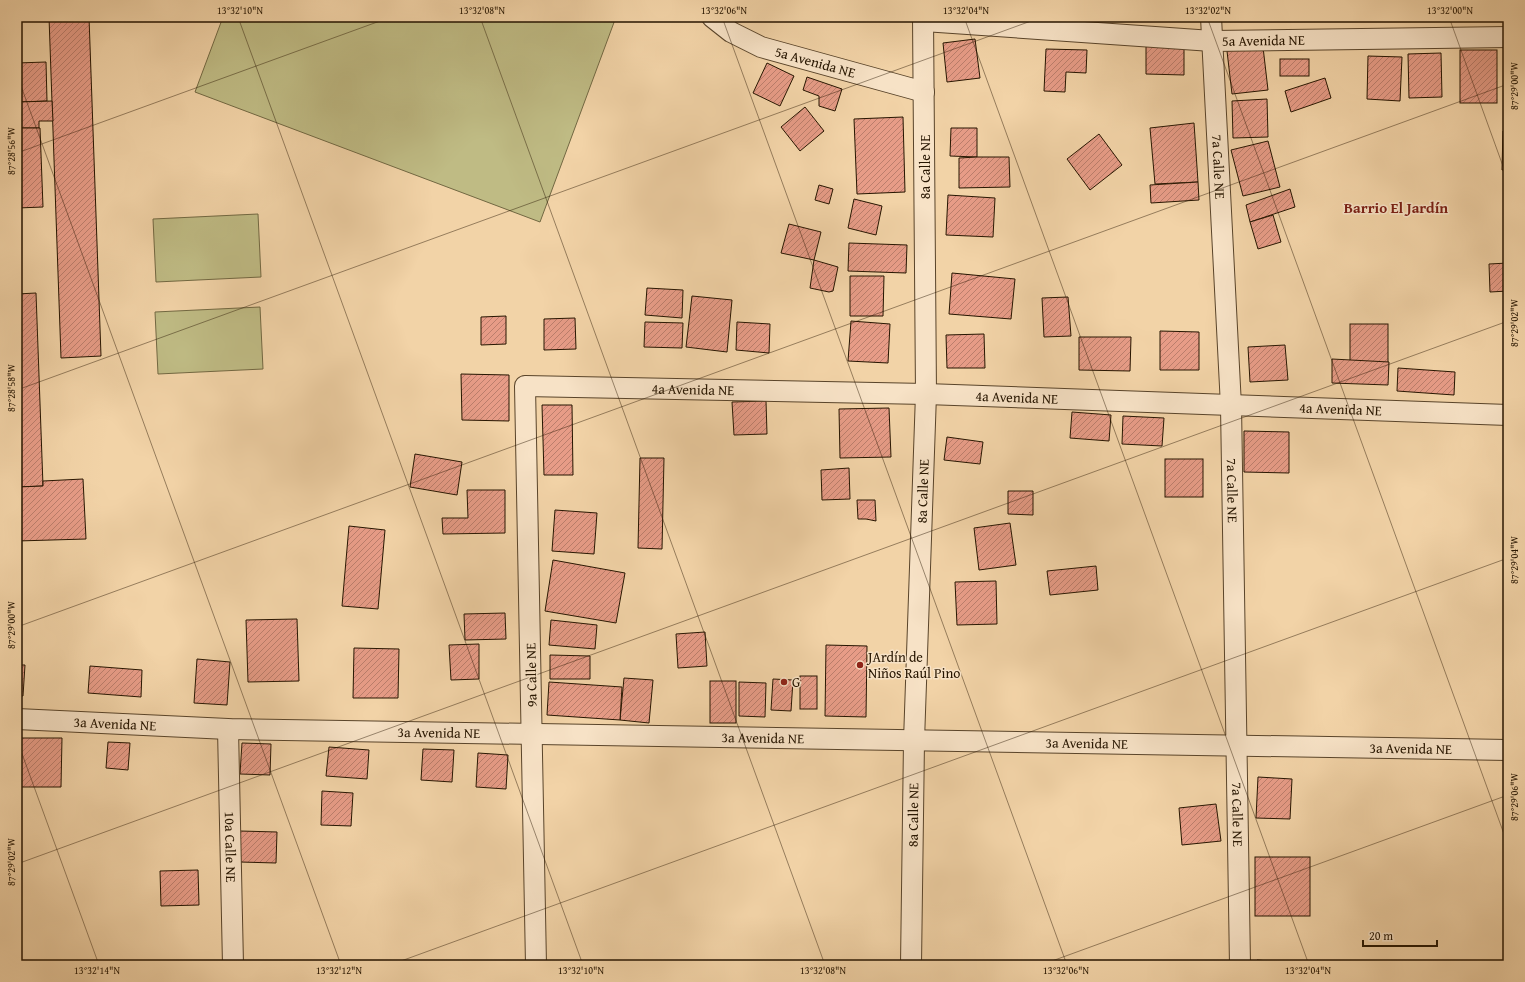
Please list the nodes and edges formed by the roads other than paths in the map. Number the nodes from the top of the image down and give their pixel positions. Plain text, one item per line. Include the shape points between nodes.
1 (712, 17) edge
2 (1211, 17) edge
3 (924, 19) edge
4 (1508, 37) edge
5 (1212, 41) junction
6 (924, 92) junction
7 (525, 386) joint
8 (926, 394) junction
9 (1231, 406) junction
10 (1508, 415) edge
11 (17, 719) edge
12 (228, 729) junction
13 (532, 735) junction
14 (914, 741) junction
15 (1238, 746) junction
16 (1508, 750) edge
17 (233, 965) edge
18 (536, 965) edge
19 (911, 965) edge
20 (1240, 965) edge

1 - 6 street, 5a Avenida NE via 731,32 761,47
2 - 5 street, 7a Calle NE
3 - 5 street, 5a Avenida NE
3 - 6 street, 8a Calle NE
4 - 5 street, 5a Avenida NE
5 - 9 street, 7a Calle NE
6 - 8 street, 8a Calle NE
7 - 8 street, 4a Avenida NE
7 - 13 street, 9a Calle NE
8 - 9 street, 4a Avenida NE
8 - 14 street, 8a Calle NE
9 - 10 street, 4a Avenida NE
9 - 15 street, 7a Calle NE
11 - 12 street, 3a Avenida NE
12 - 13 street, 3a Avenida NE
12 - 17 street, 10a Calle NE
13 - 14 street, 3a Avenida NE
13 - 18 street, 9a Calle NE
14 - 15 street, 3a Avenida NE
14 - 19 street, 8a Calle NE
15 - 16 street, 3a Avenida NE
15 - 20 street, 7a Calle NE

